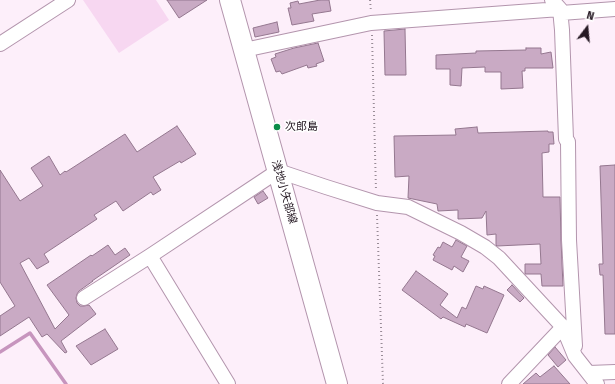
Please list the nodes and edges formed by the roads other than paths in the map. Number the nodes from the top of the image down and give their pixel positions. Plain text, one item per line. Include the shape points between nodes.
1 (68, 0) edge
2 (230, 0) edge
3 (558, 7) edge
4 (615, 9) edge
5 (0, 44) edge
6 (244, 50) junction
7 (278, 171) junction
8 (150, 256) junction
9 (84, 298) dead end
10 (563, 327) junction
11 (575, 356) junction
12 (615, 372) edge
13 (593, 379) edge
14 (228, 384) edge
15 (337, 384) edge
16 (509, 384) edge

1 - 5 street
2 - 6 main road, 浅地小矢部線
3 - 4 street
3 - 6 street via 372,23
3 - 11 street via 562,30 568,142 569,240
6 - 7 main road, 浅地小矢部線
7 - 8 street
7 - 10 street via 377,203 408,207 461,233 499,258
7 - 15 main road, 浅地小矢部線
8 - 9 street
8 - 14 street
10 - 11 street
10 - 16 street
11 - 13 street
12 - 13 street

